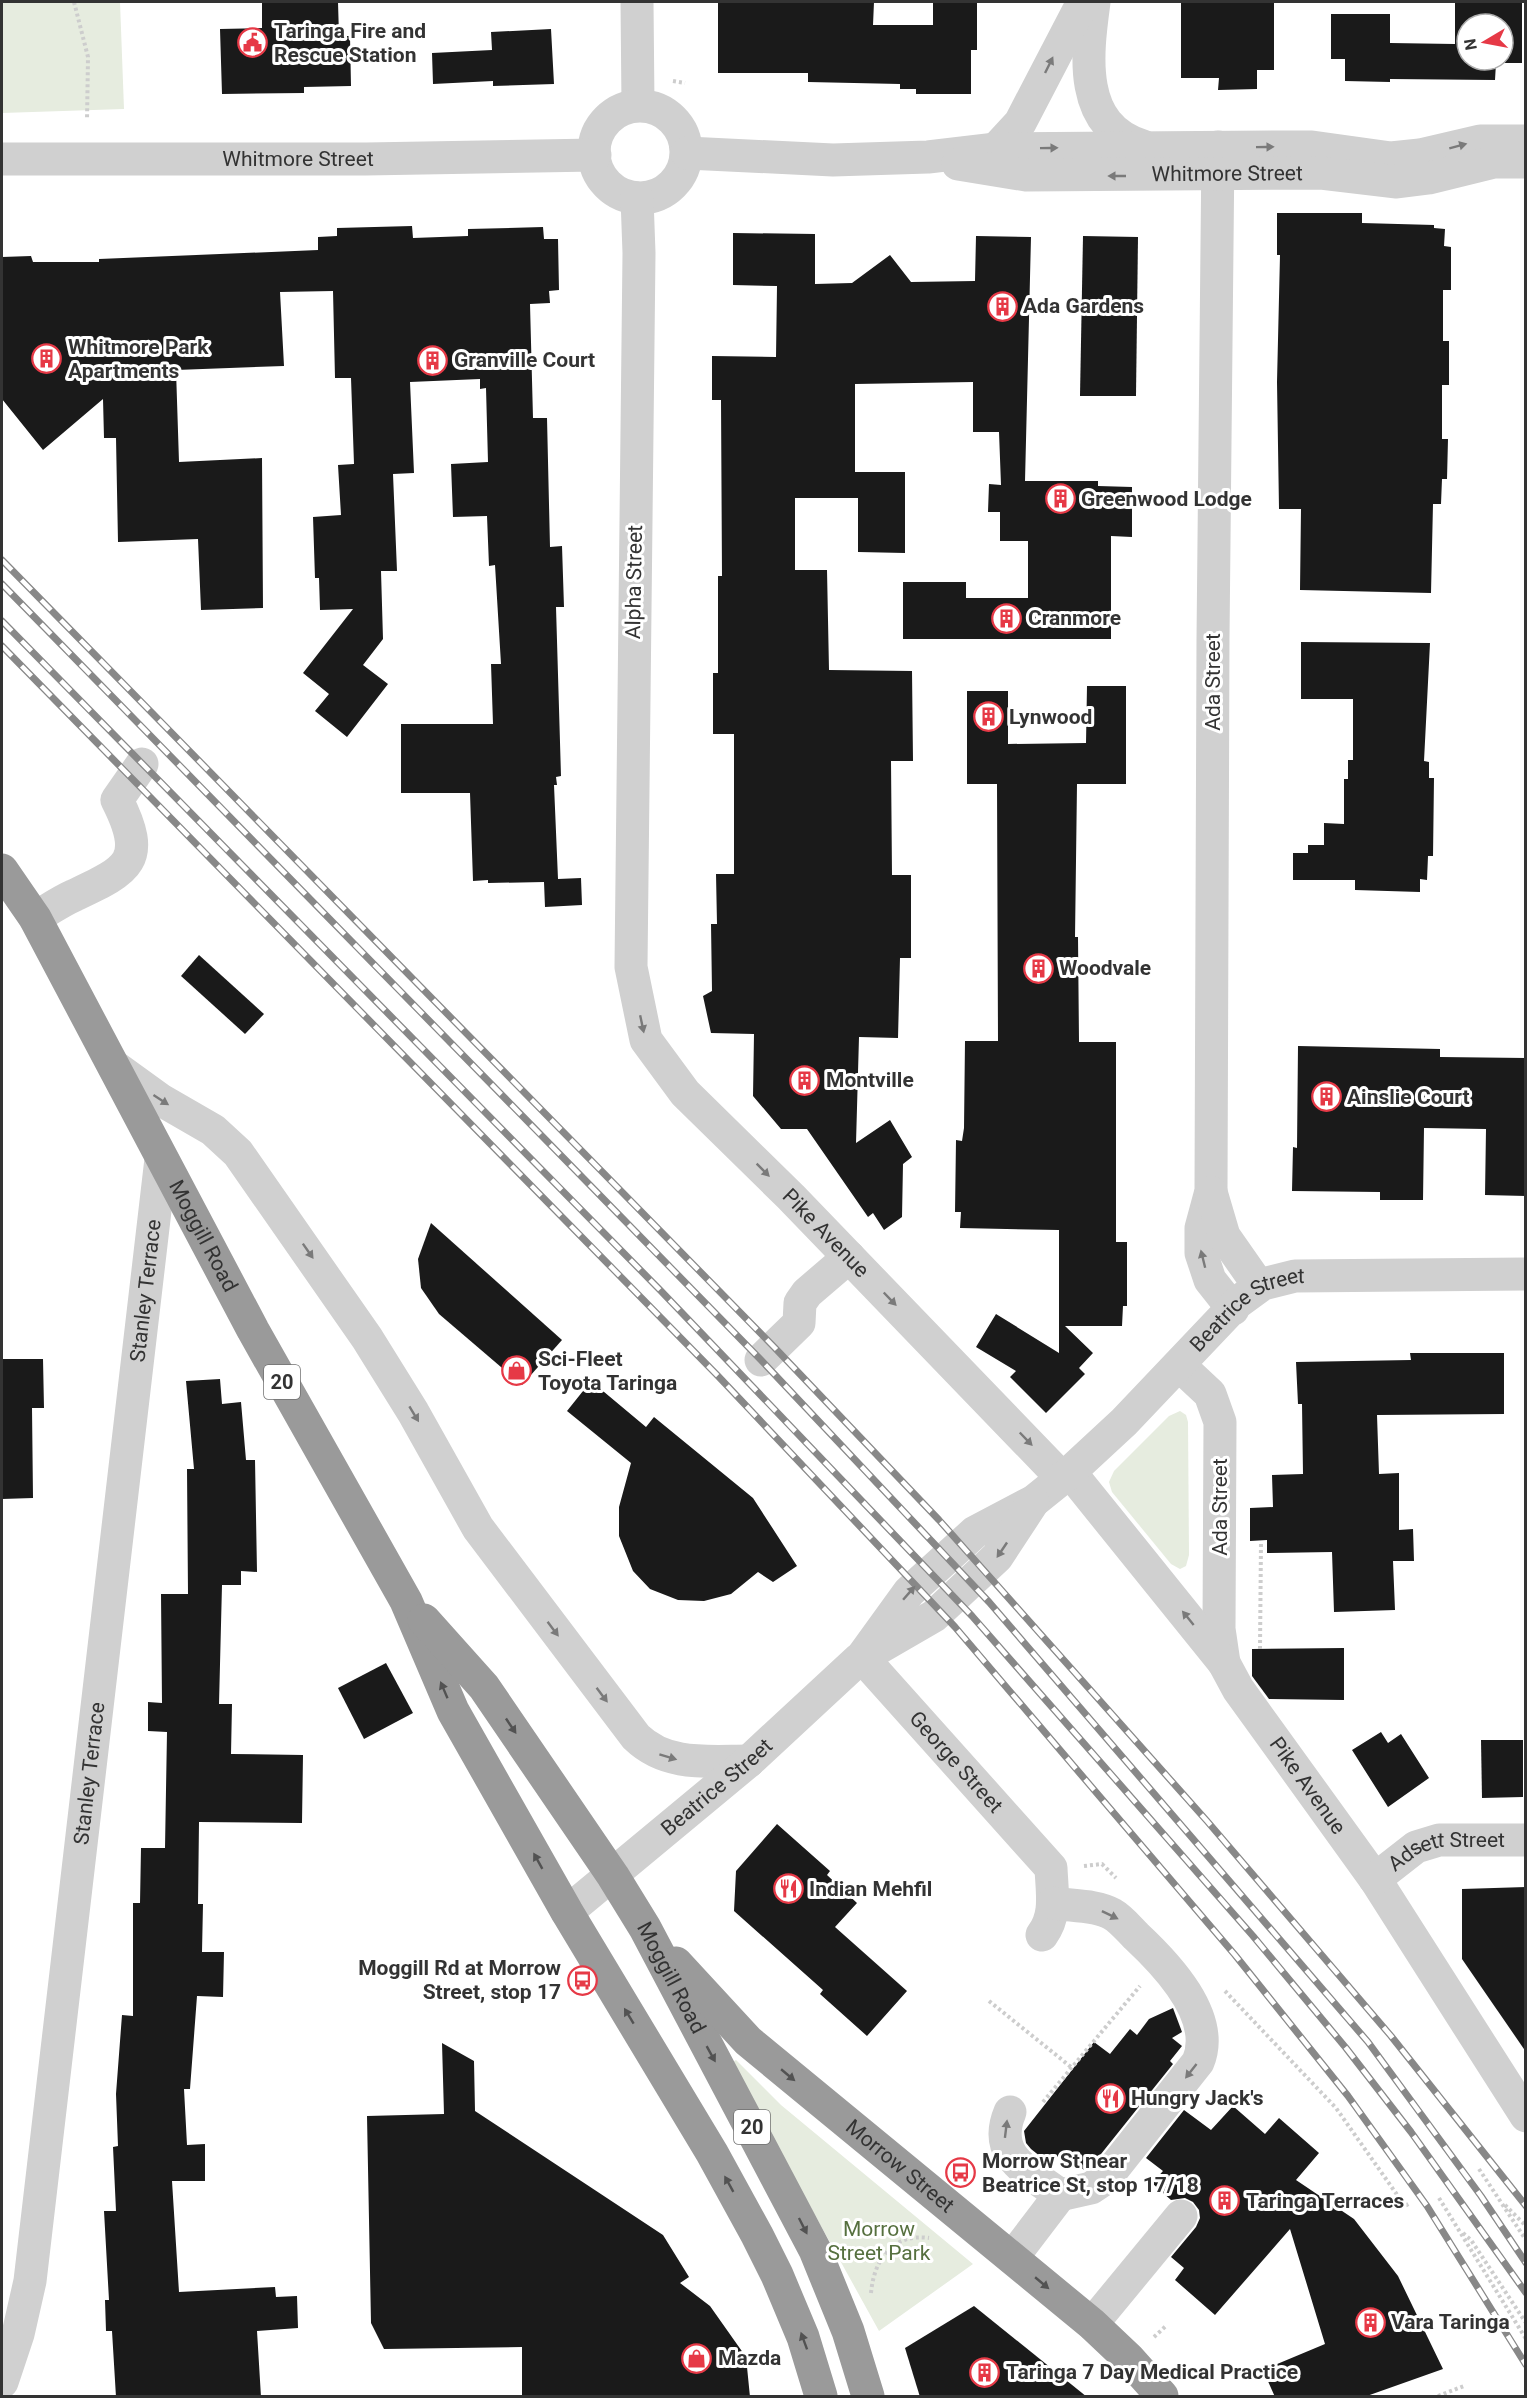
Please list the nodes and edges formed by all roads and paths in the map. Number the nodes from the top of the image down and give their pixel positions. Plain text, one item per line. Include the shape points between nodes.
1 (74, 2) edge
2 (637, 2) edge
3 (1083, 2) edge
4 (1094, 2) edge
5 (673, 81) dead end
6 (685, 83) dead end
7 (638, 105) junction
8 (87, 120) dead end
9 (1526, 141) edge
10 (1143, 146) junction
11 (996, 149) junction
12 (687, 153) junction
13 (594, 155) junction
14 (928, 157) junction
15 (2, 159) edge
16 (1218, 161) junction
17 (1526, 162) edge
18 (1360, 167) junction
19 (637, 198) junction
20 (142, 764) dead end
21 (2, 870) edge
22 (35, 918) junction
23 (631, 967) joint
24 (114, 1066) junction
25 (161, 1160) junction
26 (1211, 1191) junction
27 (849, 1257) junction
28 (1526, 1274) edge
29 (1259, 1286) junction
30 (1233, 1309) junction
31 (761, 1360) dead end
32 (1179, 1365) junction
33 (1066, 1475) junction
34 (1261, 1541) dead end
35 (406, 1601) junction
36 (1260, 1648) dead end
37 (862, 1657) junction
38 (1224, 1663) junction
39 (749, 1761) junction
40 (1526, 1840) edge
41 (613, 1876) junction
42 (1375, 1879) junction
43 (1053, 1903) junction
44 (567, 1912) junction
45 (645, 1928) junction
46 (1042, 1935) dead end
47 (1142, 1984) dead end
48 (988, 2001) dead end
49 (1071, 2067) junction
50 (1042, 2103) dead end
51 (1336, 2108) dead end
52 (1010, 2112) dead end
53 (1526, 2116) edge
54 (1479, 2169) dead end
55 (1060, 2195) junction
56 (1439, 2198) dead end
57 (1501, 2202) junction
58 (1410, 2203) dead end
59 (1181, 2216) dead end
60 (1526, 2226) edge
61 (1460, 2230) junction
62 (929, 2238) dead end
63 (1526, 2240) edge
64 (1012, 2258) junction
65 (870, 2301) dead end
66 (1092, 2324) junction
67 (1526, 2324) edge
68 (1167, 2325) dead end
69 (1153, 2337) dead end
70 (1526, 2339) edge
71 (2, 2382) edge
72 (1464, 2386) dead end
73 (821, 2397) edge
74 (868, 2397) edge
75 (1162, 2397) edge
76 (1438, 2397) edge

1 - 8 path via 88,57
2 - 7 street
11 -> 3 street via 1020,123
4 - 10 street via 1088,55 1094,97 1120,135
5 - 6 path
7 - 12 street via 667,113 678,124
7 - 13 street via 611,116 596,140
18 -> 9 street, Whitmore Street via 1480,141
11 -> 10 street, Whitmore Street
10 - 16 street, Whitmore Street
11 - 14 street, Whitmore Street
12 - 14 street, Whitmore Street via 833,160
12 - 19 street via 684,167 671,186 652,197
13 - 15 street, Whitmore Street
13 - 19 street via 597,167 612,188
16 -> 14 street, Whitmore Street via 1026,175
16 - 18 street, Whitmore Street via 1321,173
16 - 26 street, Ada Street
17 - 18 street, Whitmore Street via 1480,165 1412,181
19 - 23 street, Alpha Street
20 - 22 street via 117,800 130,825 132,845 123,870
21 - 22 highway, Moggill Road / 20
22 - 24 highway, Moggill Road / 20
23 -> 27 street, Pike Avenue via 646,1040 685,1093
24 - 25 highway, Moggill Road / 20
24 -> 39 street via 161,1100 213,1130 238,1153 368,1338 478,1528 636,1737 658,1754 676,1760
25 - 35 highway, Moggill Road / 20
25 - 71 street, Stanley Terrace via 30,2281
26 - 29 street, Ada Street via 1224,1236
30 -> 26 street, Ada Street via 1210,1280 1201,1253
27 - 31 street via 807,1293 800,1304 799,1323
27 -> 33 street, Pike Avenue
28 - 29 street, Beatrice Street via 1295,1276
29 - 30 street, Beatrice Street
30 - 32 street, Beatrice Street
32 - 33 street, Beatrice Street
32 - 38 street, Ada Street via 1210,1394 1220,1422 1220,1629
33 - 37 street, Beatrice Street via 1034,1501 966,1539 909,1592
38 -> 33 street, Pike Avenue
34 - 36 path
35 -> 41 highway, Moggill Road / 20 via 484,1687
44 -> 35 highway, Moggill Road / 20 via 453,1711
37 - 39 street, Beatrice Street
37 - 43 street, George Street via 1051,1868
38 - 42 street, Pike Avenue via 1238,1689
39 - 41 street, Beatrice Street
40 - 42 street, Adsett Street via 1439,1840 1416,1847
41 - 44 street, Beatrice Street
41 - 45 highway, Moggill Road / 20
42 - 53 street, Pike Avenue
43 - 46 street via 1050,1924
43 -> 55 street via 1114,1914 1174,1976 1197,2016 1203,2036 1198,2062 1106,2178 1091,2188
73 -> 44 highway, Moggill Road / 20 via 803,2337 757,2235
45 -> 64 highway, Morrow Street / 20 via 748,2041
45 -> 74 highway, Moggill Road / 20 via 815,2250 848,2331
47 - 49 path
48 - 49 path
49 - 50 path
51 - 58 path via 1405,2206
55 -> 52 street via 1008,2153 1004,2136
54 - 57 path
55 - 64 street
56 - 61 path
57 - 60 path
57 - 63 path
59 - 66 street
61 - 67 path via 1471,2240
61 - 70 path
62 - 65 path via 901,2240 886,2251 872,2276
64 -> 66 highway, Morrow Street / 20
66 - 75 highway, Morrow Street / 20
68 - 69 path
72 - 76 path

